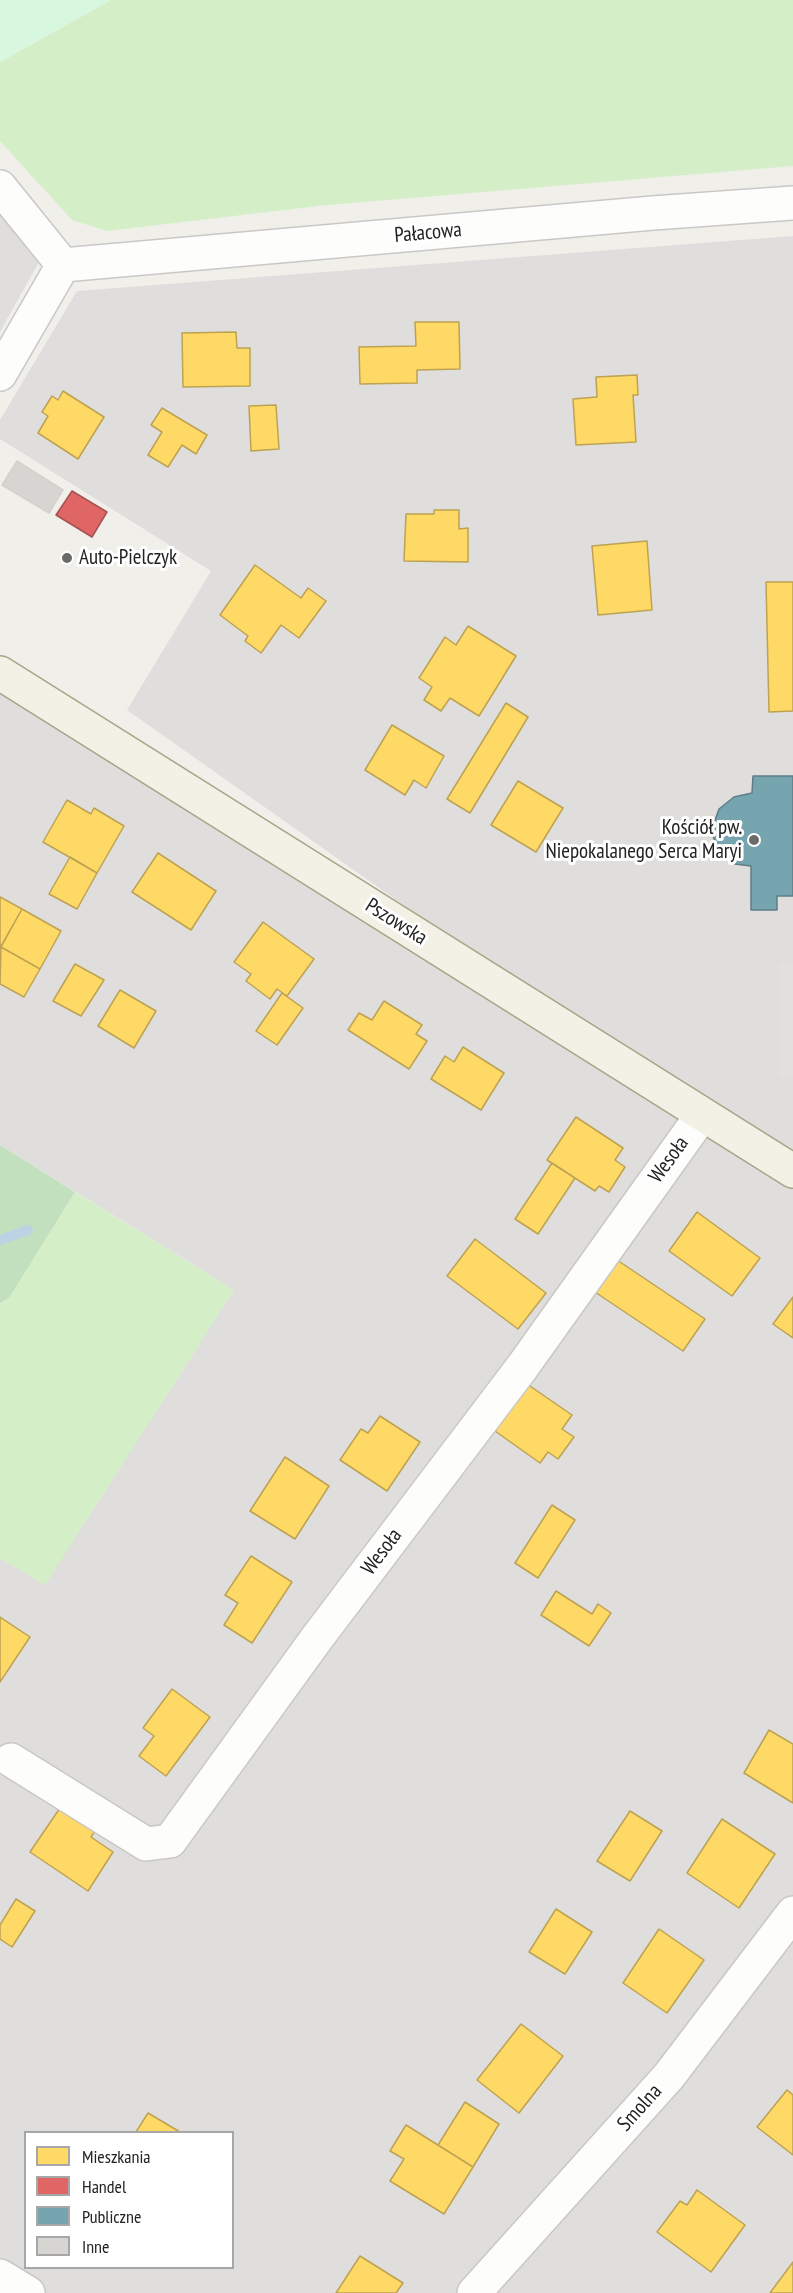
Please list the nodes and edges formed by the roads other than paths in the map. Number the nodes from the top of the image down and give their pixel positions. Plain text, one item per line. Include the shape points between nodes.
1 (0, 187) edge
2 (793, 203) edge
3 (63, 265) junction
4 (0, 374) edge
5 (0, 673) edge
6 (702, 1115) junction
7 (793, 1171) edge
8 (11, 1760) dead end
9 (793, 1913) edge
10 (0, 2276) edge
11 (28, 2293) edge
12 (474, 2293) edge

1 - 3 street
2 - 3 street, Pałacowa
3 - 4 street
5 - 6 main road, Pszowska
6 - 7 main road, Pszowska
6 - 8 street, Wesoła via 523,1366 317,1638 170,1841 146,1844
9 - 12 street, Smolna via 669,2076
10 - 11 street

